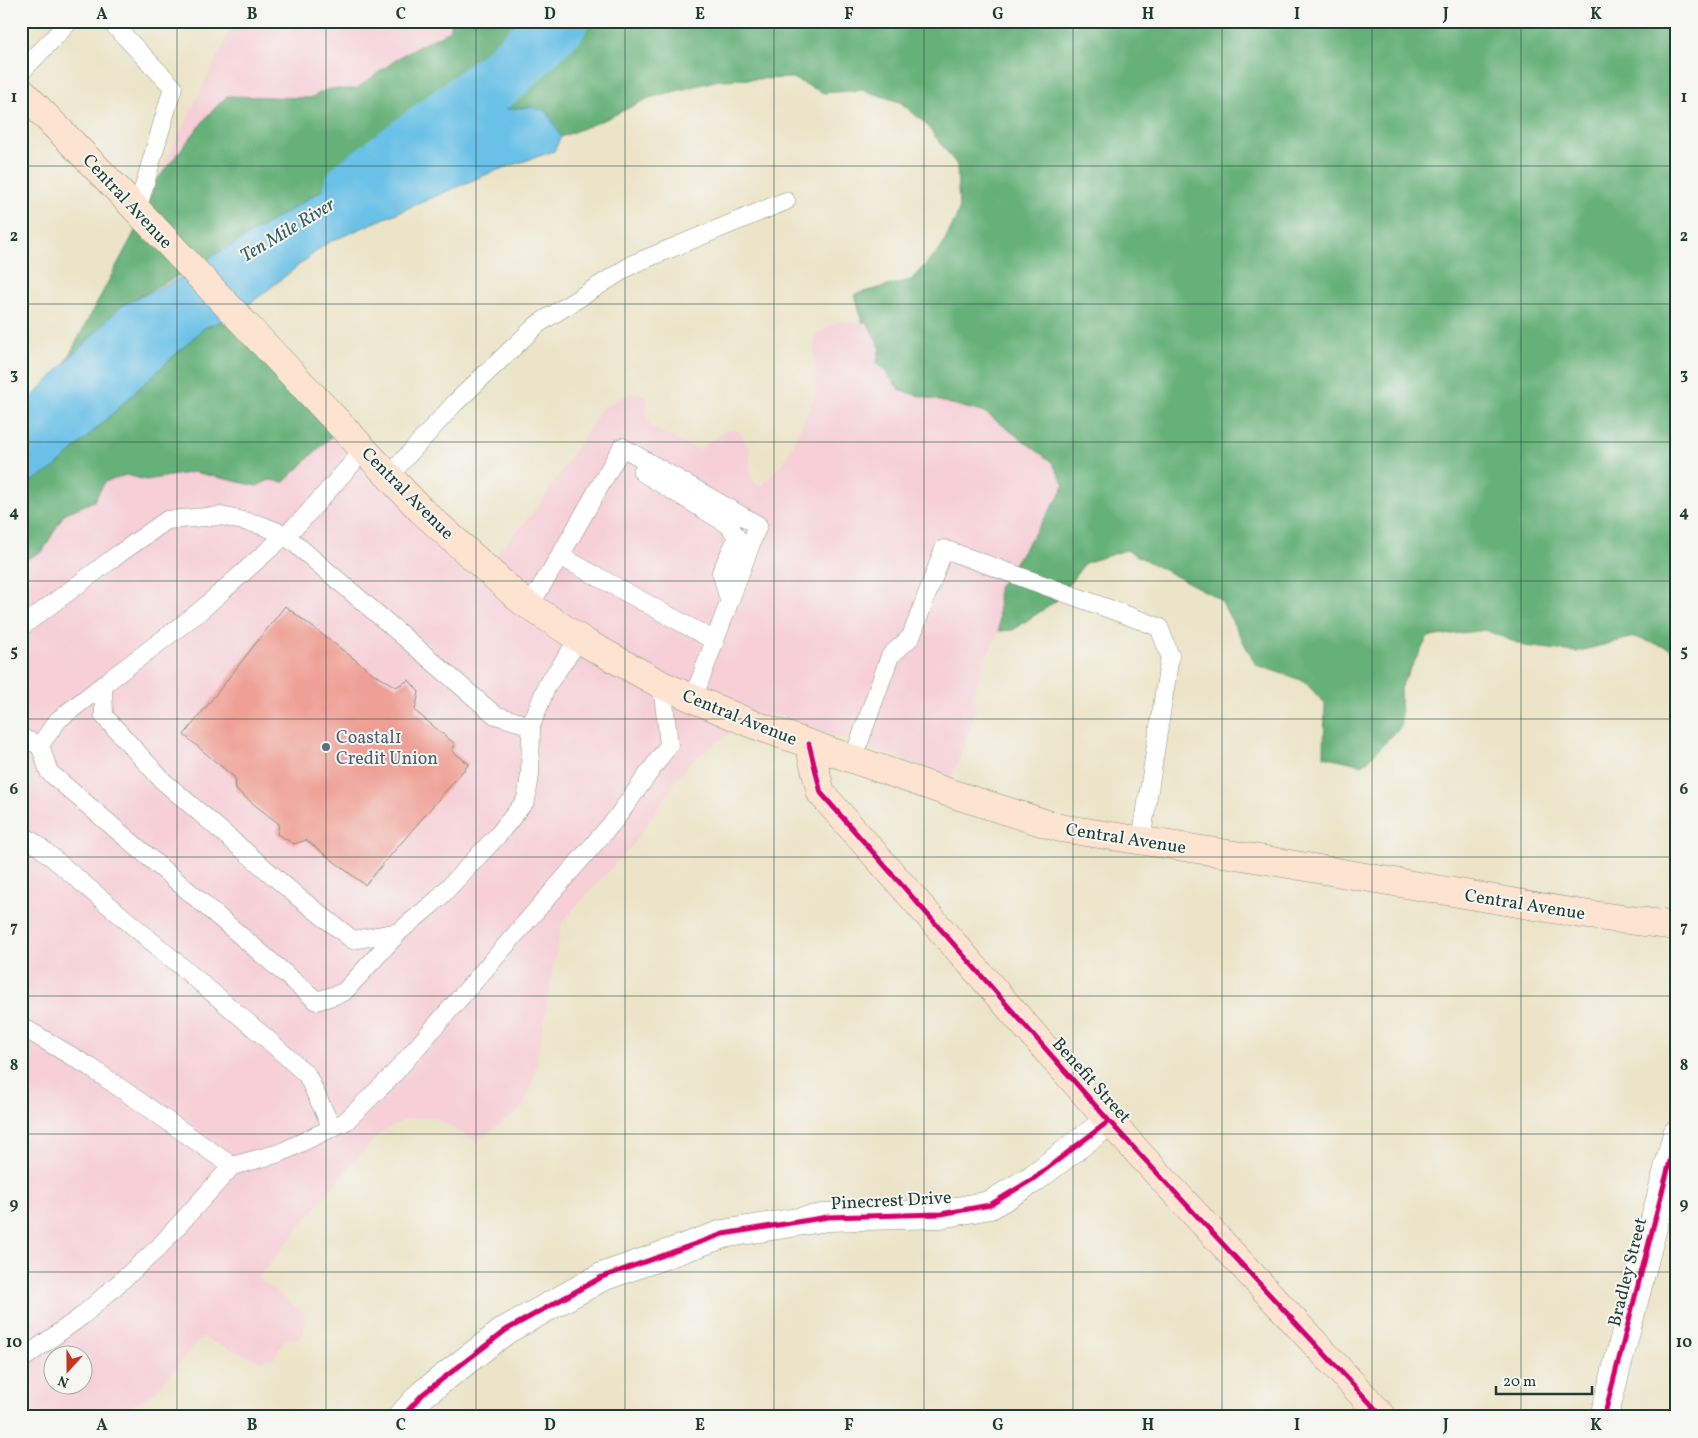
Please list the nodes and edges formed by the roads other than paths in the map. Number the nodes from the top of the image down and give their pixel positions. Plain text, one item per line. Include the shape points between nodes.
1 (70, 21) edge
2 (110, 21) edge
3 (21, 72) edge
4 (21, 91) edge
5 (786, 201) dead end
6 (137, 210) junction
7 (364, 450) junction
8 (616, 456) junction
9 (389, 476) junction
10 (284, 535) junction
11 (560, 556) junction
12 (729, 600) junction
13 (529, 606) junction
14 (21, 627) edge
15 (580, 638) junction
16 (714, 641) junction
17 (104, 685) junction
18 (662, 685) junction
19 (693, 699) junction
20 (531, 726) junction
21 (21, 738) edge
22 (809, 744) junction
23 (40, 745) junction
24 (853, 759) junction
25 (21, 834) edge
26 (1141, 841) junction
27 (1677, 926) edge
28 (399, 932) junction
29 (21, 1026) edge
30 (1109, 1121) junction
31 (332, 1128) junction
32 (1677, 1134) edge
33 (232, 1166) junction
34 (21, 1360) edge
35 (402, 1417) edge
36 (1383, 1417) edge
37 (1604, 1417) edge

1 - 3 lane
2 - 6 lane via 173,88
4 - 6 main road, Central Avenue
5 - 9 lane via 633,264 538,324 455,402
6 - 7 main road, Central Avenue
7 - 9 main road, Central Avenue
7 - 10 lane via 301,521
8 - 11 lane
8 - 12 lane via 729,524 737,538 721,572
8 - 12 lane via 622,447 758,524
9 - 13 main road, Central Avenue
10 - 14 lane via 261,525 221,516 168,520
10 - 17 lane via 199,612
10 - 20 lane via 495,715
11 - 13 lane
11 - 16 lane
12 - 16 lane
13 - 15 main road, Central Avenue
15 - 18 main road, Central Avenue
15 - 20 lane via 547,685
16 - 19 lane
17 - 23 lane via 58,720
17 - 28 lane via 104,716 162,780 298,897 353,940
18 - 19 main road, Central Avenue
18 - 31 lane via 670,745 615,820 391,1077 346,1121
19 - 22 main road, Central Avenue
20 - 28 lane via 526,800 498,835 438,898
21 - 23 lane
22 - 24 main road, Central Avenue
22 - 30 main road, Benefit Street via 821,793
23 - 28 lane via 49,772 317,1001 344,992
24 - 26 main road, Central Avenue via 1060,828
24 - 26 lane via 890,656 911,637 944,549 1159,627 1170,656
25 - 31 lane via 266,1038 306,1076
26 - 27 main road, Central Avenue via 1582,914
29 - 33 lane via 90,1067
30 - 35 street, Pinecrest Drive via 1033,1179 990,1204 941,1214 828,1216 723,1234 602,1277 506,1330 422,1394
30 - 36 main road, Benefit Street
31 - 33 lane via 280,1153
32 - 37 street, Bradley Street
33 - 34 lane via 157,1249 82,1316

